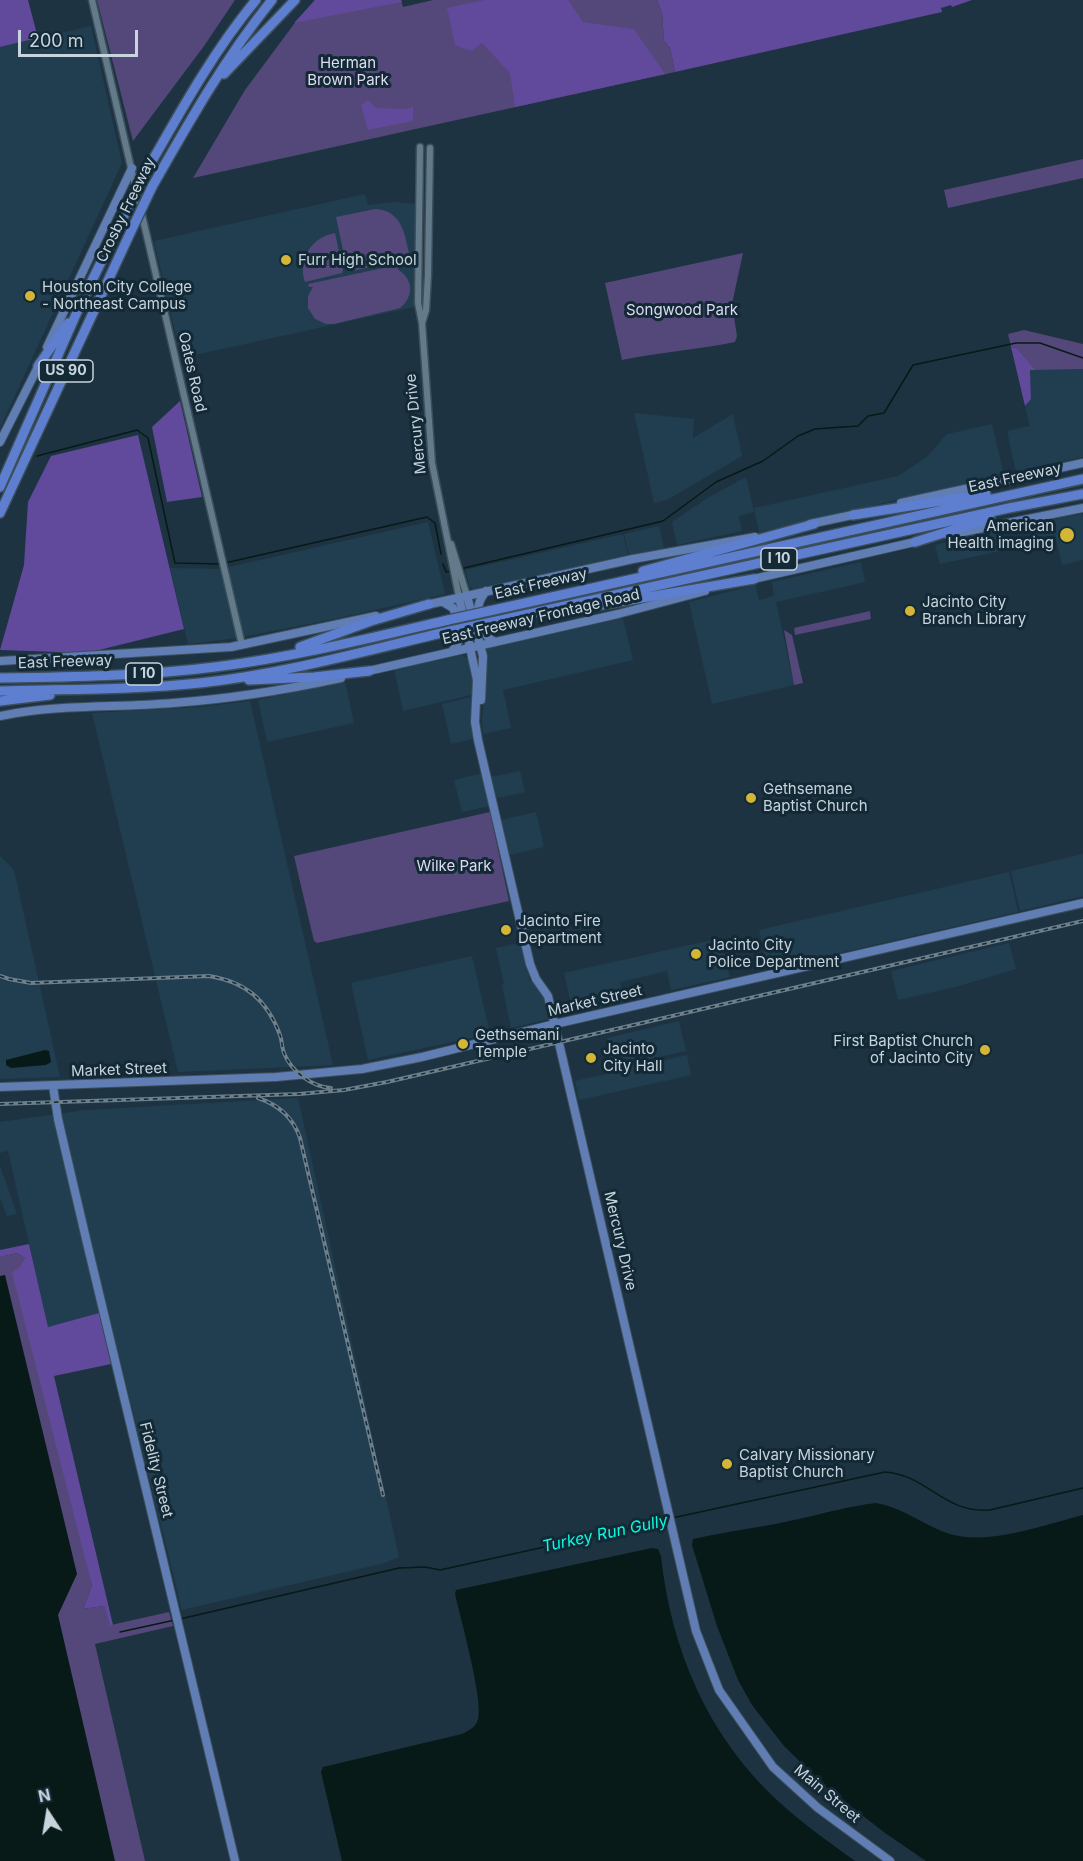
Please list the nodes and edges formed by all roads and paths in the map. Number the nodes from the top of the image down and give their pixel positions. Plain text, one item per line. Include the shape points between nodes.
1 (92, 0) edge
2 (251, 0) edge
3 (256, 0) edge
4 (272, 0) edge
5 (295, 0) edge
6 (242, 18) junction
7 (208, 91) junction
8 (420, 147) dead end
9 (430, 148) dead end
10 (132, 168) junction
11 (81, 303) junction
12 (422, 324) junction
13 (38, 366) junction
14 (0, 442) edge
15 (13, 459) junction
16 (1083, 463) edge
17 (1083, 479) edge
18 (0, 480) edge
19 (1051, 485) junction
20 (0, 487) edge
21 (1083, 494) edge
22 (1049, 500) junction
23 (1083, 508) edge
24 (0, 513) edge
25 (853, 515) junction
26 (814, 524) junction
27 (915, 542) junction
28 (754, 579) junction
29 (486, 591) junction
30 (463, 596) junction
31 (554, 597) junction
32 (440, 602) junction
33 (429, 604) junction
34 (510, 618) junction
35 (495, 642) junction
36 (242, 645) junction
37 (481, 646) junction
38 (470, 648) junction
39 (451, 652) junction
40 (0, 661) edge
41 (249, 662) junction
42 (369, 671) junction
43 (0, 677) edge
44 (202, 683) junction
45 (98, 688) junction
46 (0, 691) edge
47 (0, 701) edge
48 (0, 716) edge
49 (478, 740) junction
50 (1083, 903) edge
51 (555, 1024) junction
52 (53, 1086) junction
53 (0, 1088) edge
54 (754, 1740) joint
55 (235, 1861) edge
56 (890, 1861) edge

1 - 10 street, Oates Road
2 - 6 highway
3 - 6 highway, Crosby Freeway / US 90
4 - 7 highway, Crosby Freeway / US 90
5 - 7 highway
6 - 11 highway, Crosby Freeway / US 90, bridge via 185,102
7 - 24 highway, Crosby Freeway / US 90, bridge via 152,187
8 - 12 street, Mercury Drive via 418,303
9 - 12 street, Mercury Drive via 428,274
10 - 13 main road
10 - 36 street, Oates Road
11 - 13 highway
11 - 15 highway, Crosby Freeway / US 90
12 - 30 street, Mercury Drive via 432,463
13 - 14 main road
15 - 18 highway
15 - 20 highway, Crosby Freeway / US 90
16 - 25 main road
17 - 19 highway, East Freeway / I 10
19 - 25 highway
19 - 31 highway, East Freeway / I 10
21 - 22 highway, East Freeway / I 10
22 - 27 highway
22 - 34 highway, East Freeway / I 10
23 - 27 main road, East Freeway Frontage Road
25 - 26 main road
26 - 29 main road
26 - 31 highway
27 - 28 main road, East Freeway Frontage Road
28 - 34 highway
28 - 35 main road, East Freeway Frontage Road
29 - 30 main road
29 - 35 main road via 479,602 479,612 484,633
30 - 32 main road
30 - 37 main road, Mercury Drive
30 - 38 main road, Mercury Drive
31 - 41 highway, East Freeway / I 10, bridge
32 - 33 main road
32 - 39 main road via 451,605 455,611 460,640
33 - 36 main road
33 - 41 highway
34 - 44 highway, East Freeway / I 10, bridge
35 - 37 main road, East Freeway Frontage Road
36 - 40 main road
37 - 38 main road, East Freeway Frontage Road
37 - 49 main road, Mercury Drive via 483,684
38 - 39 main road, East Freeway Frontage Road
38 - 49 main road, Mercury Drive via 477,680
39 - 42 main road, East Freeway Frontage Road
41 - 43 highway, East Freeway / I 10 via 156,673
42 - 44 highway
42 - 48 main road, East Freeway Frontage Road via 218,699 65,706
44 - 45 highway, East Freeway / I 10
45 - 46 highway, East Freeway / I 10
45 - 47 highway
49 - 51 main road, Mercury Drive via 530,964 548,996
50 - 51 main road, Market Street
51 - 52 main road, Market Street via 343,1072
51 - 54 main road, Mercury Drive via 696,1631 719,1690
52 - 53 main road, Market Street
52 - 55 main road, Fidelity Street via 83,1227
54 - 56 main road, Main Street via 773,1767 818,1808

